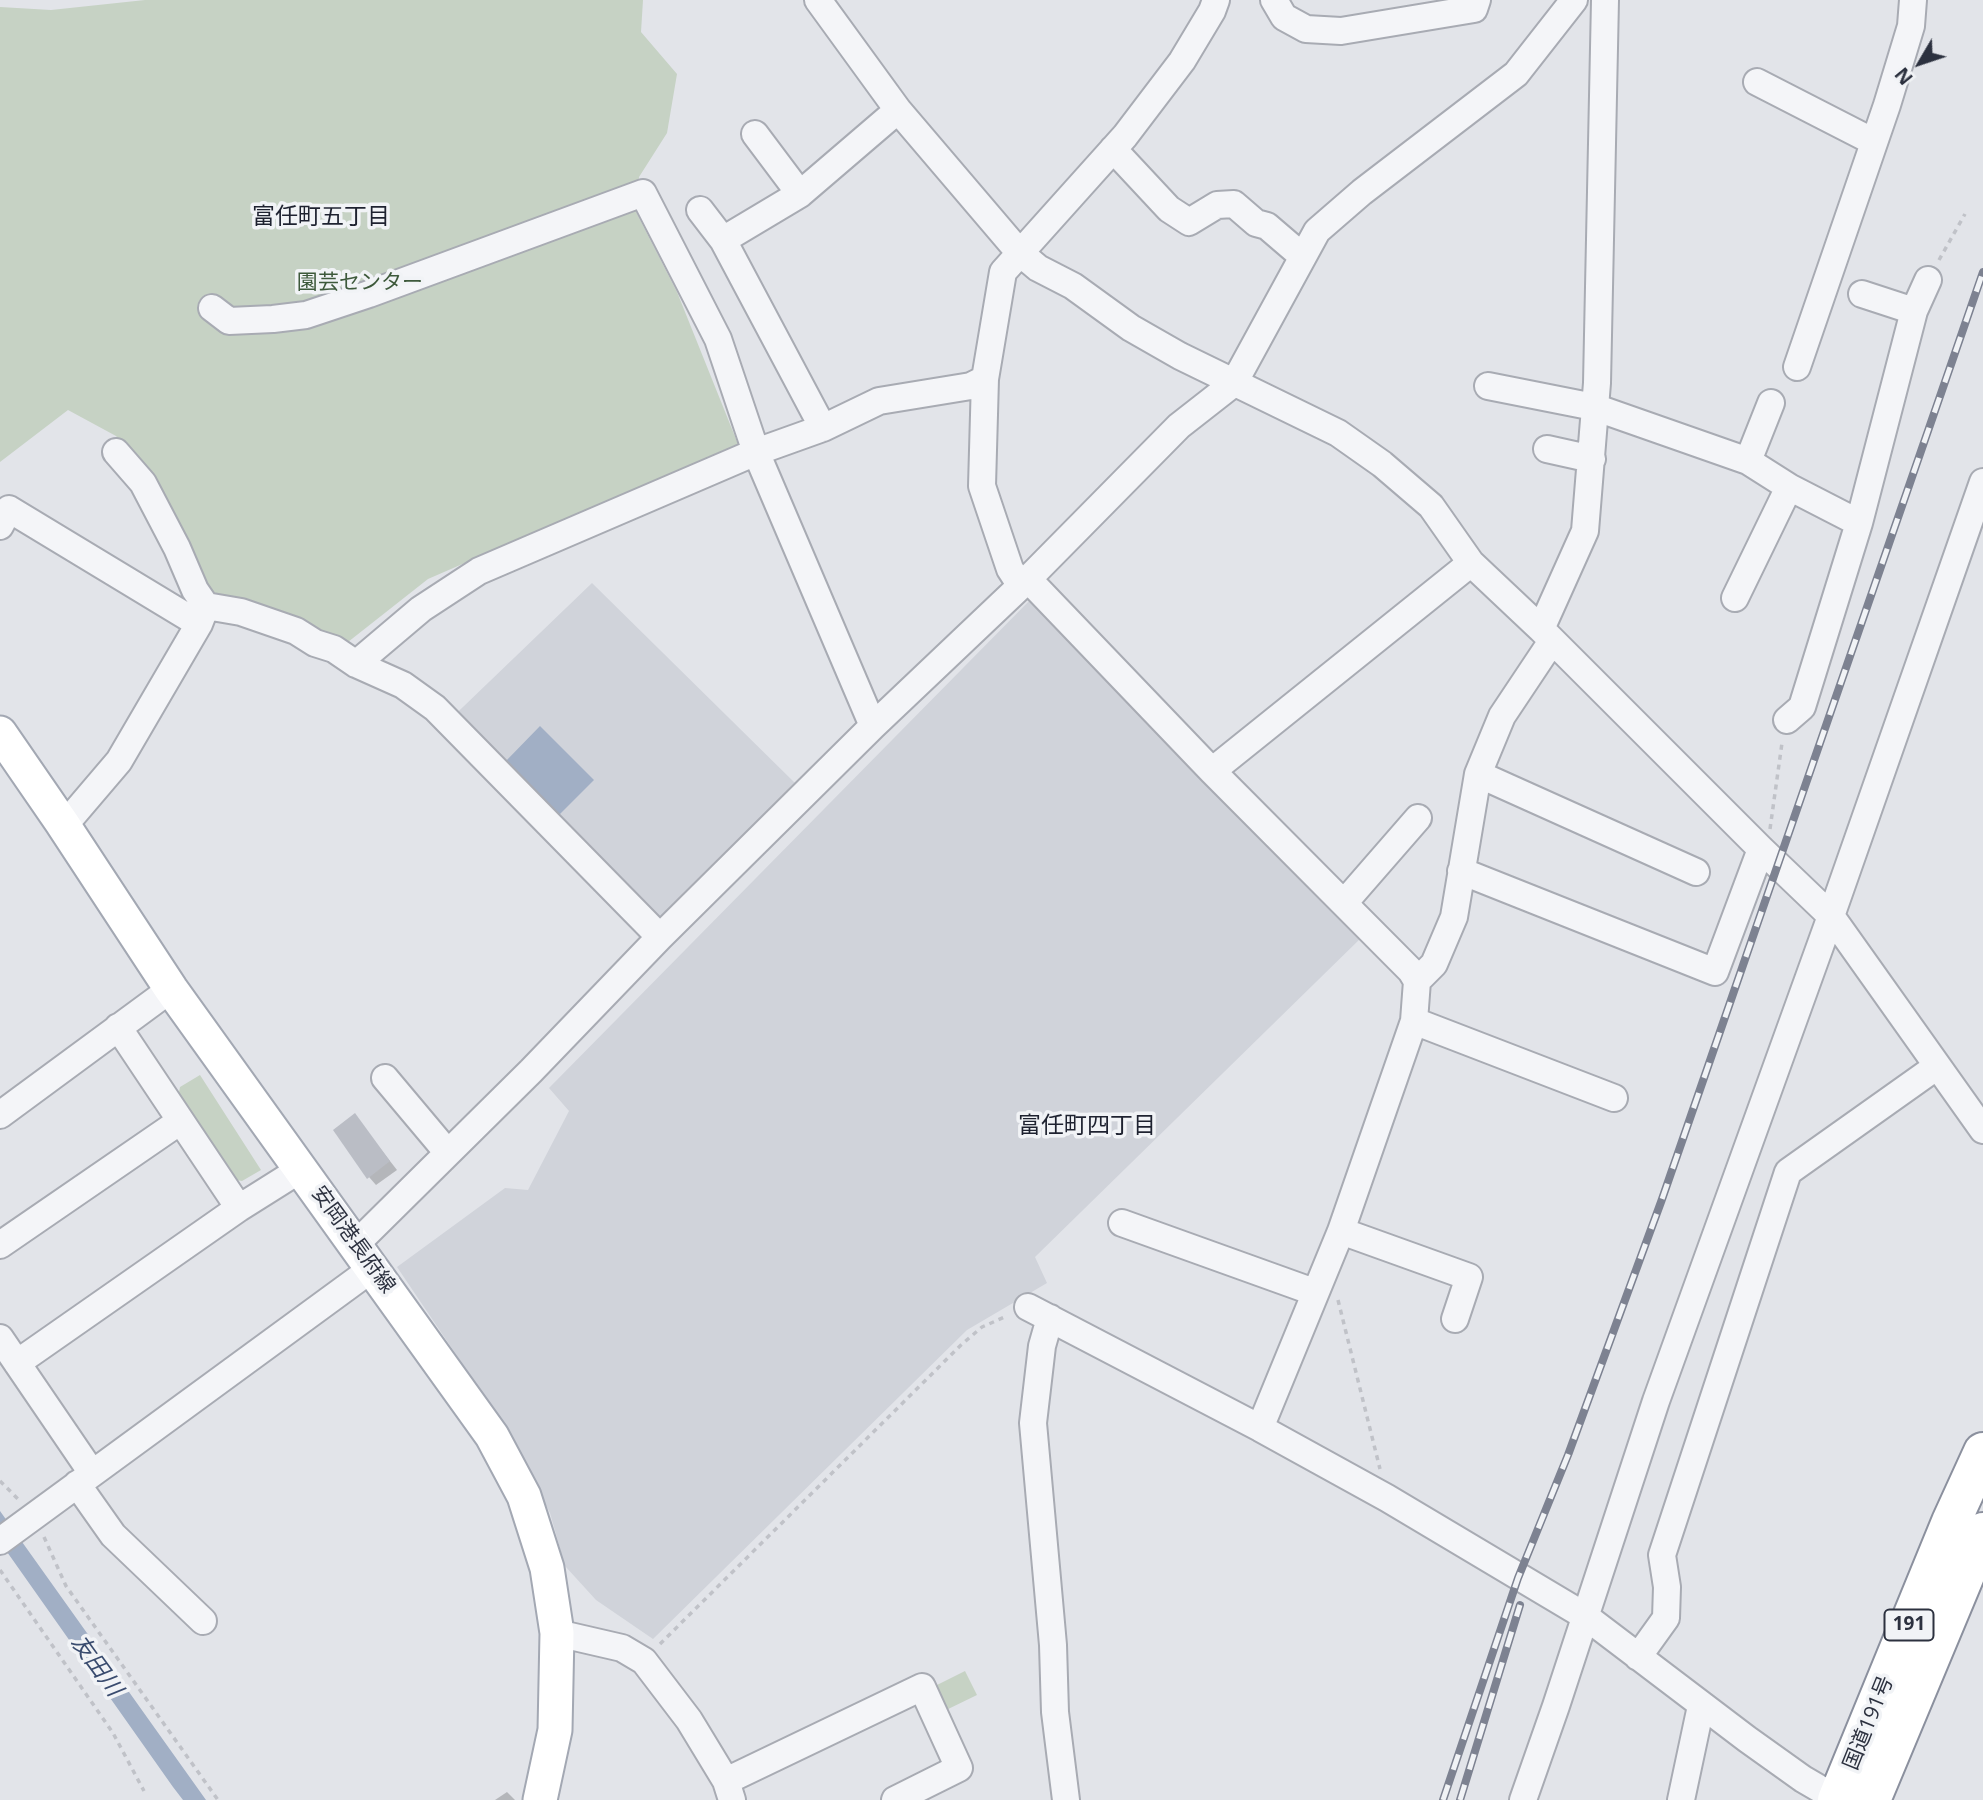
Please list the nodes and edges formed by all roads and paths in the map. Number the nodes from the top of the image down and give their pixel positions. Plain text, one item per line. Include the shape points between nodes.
1 (818, 0) edge
2 (1216, 0) edge
3 (1274, 0) edge
4 (1477, 0) edge
5 (1574, 0) edge
6 (1605, 0) edge
7 (1913, 0) edge
8 (1756, 82) dead end
9 (898, 110) junction
10 (755, 134) dead end
11 (1874, 142) junction
12 (1113, 149) junction
13 (800, 194) junction
14 (700, 210) dead end
15 (1965, 214) dead end
16 (723, 240) junction
17 (1019, 253) junction
18 (1301, 256) junction
19 (1928, 280) joint
20 (1862, 294) dead end
21 (212, 308) dead end
22 (1914, 311) junction
23 (1796, 355) dead end
24 (985, 379) junction
25 (1234, 383) junction
26 (1488, 386) dead end
27 (1771, 403) dead end
28 (1594, 407) junction
29 (823, 428) junction
30 (1546, 449) dead end
31 (116, 452) dead end
32 (756, 452) junction
33 (1592, 459) junction
34 (1748, 461) junction
35 (1983, 482) edge
36 (1789, 487) junction
37 (1859, 523) junction
38 (0, 526) edge
39 (1471, 564) junction
40 (1025, 582) junction
41 (1735, 598) dead end
42 (203, 615) junction
43 (1546, 635) junction
44 (356, 664) junction
45 (1787, 720) joint
46 (873, 726) junction
47 (0, 733) edge
48 (1212, 771) junction
49 (1478, 774) junction
50 (1418, 818) dead end
51 (62, 823) junction
52 (1760, 849) junction
53 (1461, 871) junction
54 (1696, 872) dead end
55 (1344, 904) junction
56 (1831, 916) junction
57 (660, 937) junction
58 (1417, 981) junction
59 (171, 989) junction
60 (1414, 1021) junction
61 (118, 1027) junction
62 (1936, 1067) junction
63 (385, 1078) dead end
64 (1615, 1098) dead end
65 (0, 1115) edge
66 (180, 1122) junction
67 (1983, 1130) edge
68 (448, 1153) junction
69 (301, 1169) junction
70 (239, 1208) junction
71 (1122, 1223) dead end
72 (1340, 1231) junction
73 (0, 1245) edge
74 (364, 1256) junction
75 (1326, 1296) junction
76 (1039, 1312) junction
77 (1455, 1319) dead end
78 (0, 1338) edge
79 (17, 1363) junction
80 (1261, 1428) junction
81 (1983, 1452) edge
82 (84, 1479) junction
83 (0, 1481) edge
84 (1387, 1498) junction
85 (35, 1516) junction
86 (1983, 1532) edge
87 (0, 1541) edge
88 (0, 1570) edge
89 (1585, 1616) junction
90 (202, 1621) dead end
91 (557, 1633) junction
92 (1637, 1657) junction
93 (644, 1661) junction
94 (1701, 1706) junction
95 (144, 1791) dead end
96 (729, 1791) edge
97 (218, 1800) edge
98 (540, 1800) edge
99 (895, 1800) edge
100 (1066, 1800) edge
101 (1523, 1800) edge
102 (1681, 1800) edge
103 (1838, 1800) edge
104 (1871, 1800) edge

1 - 9 street
2 - 12 street via 1182,61
3 - 4 street via 1284,17 1306,29 1341,31 1474,9
5 - 18 street via 1516,74 1362,192 1317,231
6 - 28 street
7 - 11 street via 1911,26
8 - 11 street
9 - 13 street
9 - 17 street
10 - 13 street
11 - 23 street via 1816,286
12 - 17 street
12 - 18 street via 1169,209 1189,222 1217,205 1234,204
13 - 16 street
14 - 16 street
15 - 19 path
16 - 29 street
17 - 24 street via 1003,272
17 - 25 street via 1131,328
18 - 25 street
19 - 22 street
20 - 22 street
21 - 32 street via 229,321 306,315 643,194 718,339
22 - 37 street
24 - 29 street via 971,386 879,401
24 - 40 street via 982,486 1010,569
25 - 39 street via 1338,433 1382,464 1431,506
25 - 40 street via 1179,426
26 - 28 street
27 - 34 street
28 - 33 street
28 - 34 street
29 - 32 street
30 - 33 street
31 - 42 street via 143,483 167,527
32 - 44 street via 479,571 421,609
32 - 46 street
33 - 43 street via 1585,531
34 - 36 street
35 - 56 street
36 - 37 street
36 - 41 street
37 - 45 street via 1802,707
38 - 42 street via 9,509
39 - 43 street
39 - 48 street
40 - 46 street
40 - 48 street
42 - 44 street via 241,612 296,631
42 - 51 street via 119,761
43 - 49 street via 1502,716
43 - 52 street
44 - 57 street via 403,685 435,708
45 - 52 path via 1772,826
46 - 57 street
47 - 51 main road, 安岡港長府線
48 - 55 street
49 - 53 street
49 - 54 street
50 - 55 street
51 - 59 main road, 安岡港長府線
52 - 53 street via 1715,972
52 - 56 street
53 - 58 street via 1454,917 1434,964
55 - 58 street
56 - 62 street
56 - 89 street via 1656,1401
57 - 68 street
58 - 60 street
59 - 61 street
59 - 69 main road, 安岡港長府線
60 - 64 street via 1551,1082
60 - 72 street
61 - 65 street
61 - 66 street
62 - 67 street
62 - 92 street via 1788,1172 1662,1555 1666,1618
63 - 68 street
66 - 70 street
66 - 73 street
68 - 74 street
69 - 70 street
69 - 74 main road, 安岡港長府線
70 - 79 street
71 - 75 street
72 - 75 street
72 - 77 street via 1469,1276
74 - 82 street
74 - 91 main road, 安岡港長府線 via 492,1436 524,1496 547,1568
75 - 80 street
75 - 84 path
76 - 80 street
76 - 93 path via 982,1327 961,1345
76 - 100 street via 1042,1346 1033,1423
78 - 79 street
79 - 82 street
80 - 84 street
81 - 103 highway, 国道191号 / 191
82 - 85 street
82 - 90 street via 113,1535
83 - 85 path
84 - 89 street
85 - 87 street
85 - 97 path via 65,1586
86 - 104 highway, 国道191号 / 191
88 - 95 path via 113,1734
89 - 92 street
89 - 101 street
91 - 93 street via 622,1648
91 - 98 main road, 安岡港長府線 via 555,1730
92 - 94 street
93 - 96 street via 689,1720
94 - 102 street
94 - 103 street
96 - 99 street via 922,1687 960,1768

